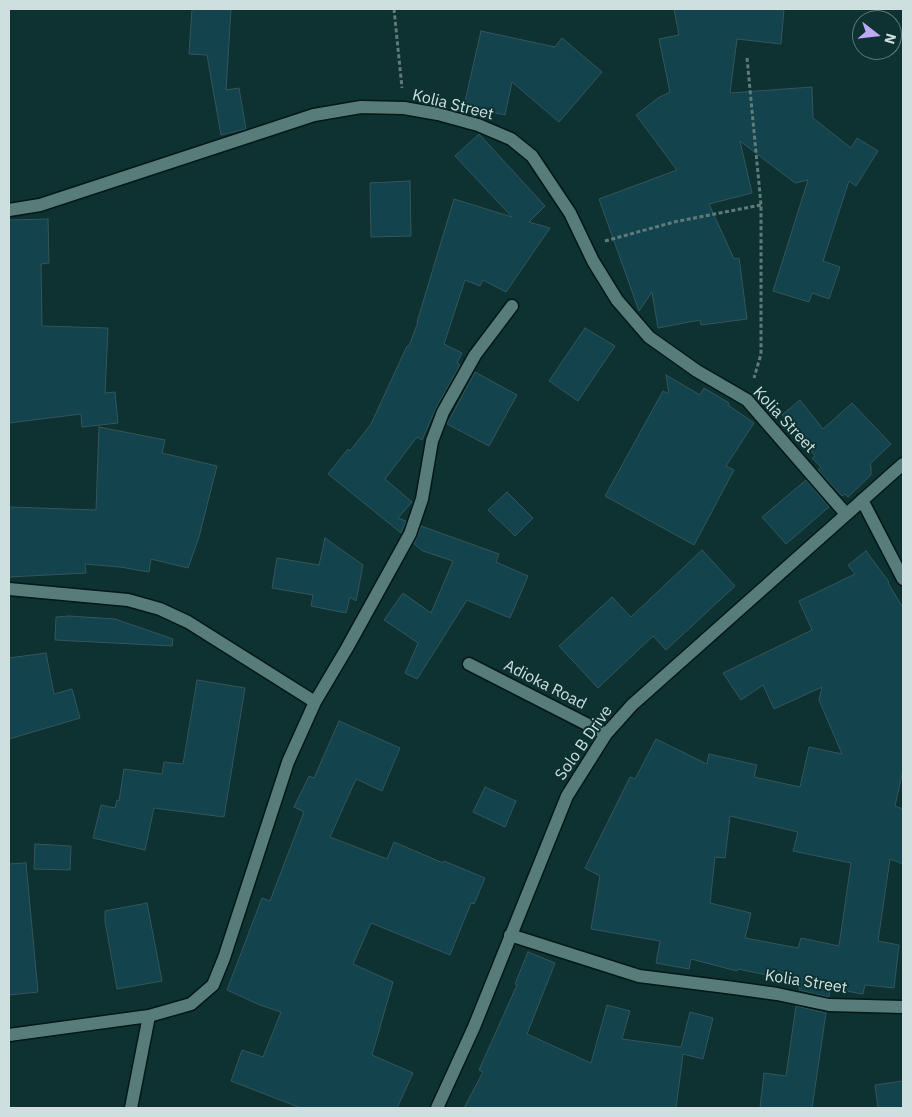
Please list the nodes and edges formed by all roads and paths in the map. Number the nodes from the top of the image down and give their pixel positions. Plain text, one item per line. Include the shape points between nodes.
1 (394, 9) edge
2 (747, 58) dead end
3 (404, 108) junction
4 (760, 204) junction
5 (9, 210) edge
6 (586, 246) junction
7 (512, 306) dead end
8 (747, 400) junction
9 (903, 464) edge
10 (862, 500) junction
11 (846, 514) junction
12 (903, 579) edge
13 (9, 588) edge
14 (468, 664) dead end
15 (315, 702) junction
16 (606, 734) junction
17 (510, 935) junction
18 (903, 1007) edge
19 (149, 1016) junction
20 (9, 1035) edge
21 (132, 1108) edge
22 (437, 1108) edge

1 - 3 path
2 - 4 path
3 - 5 street, Kolia Street via 361,108 314,115 40,205
3 - 6 street, Kolia Street via 478,125 511,139 532,156 570,213
4 - 6 path via 674,222
4 - 8 path via 761,354
6 - 8 street, Kolia Street via 617,300 649,337
7 - 15 street via 475,355 443,412 432,441 422,499 410,534
8 - 11 street, Kolia Street
9 - 10 street, Solo B Drive
10 - 11 street, Solo B Drive
10 - 12 street
11 - 16 street, Solo B Drive via 632,705
13 - 15 street via 128,600 160,609 188,622
14 - 16 street, Adioka Road
15 - 19 street via 288,762 213,985 191,1004
16 - 17 street, Solo B Drive via 567,796
17 - 18 street, Kolia Street via 639,976 829,1005
17 - 22 street, Solo B Drive via 474,1027
19 - 20 street
19 - 21 street

